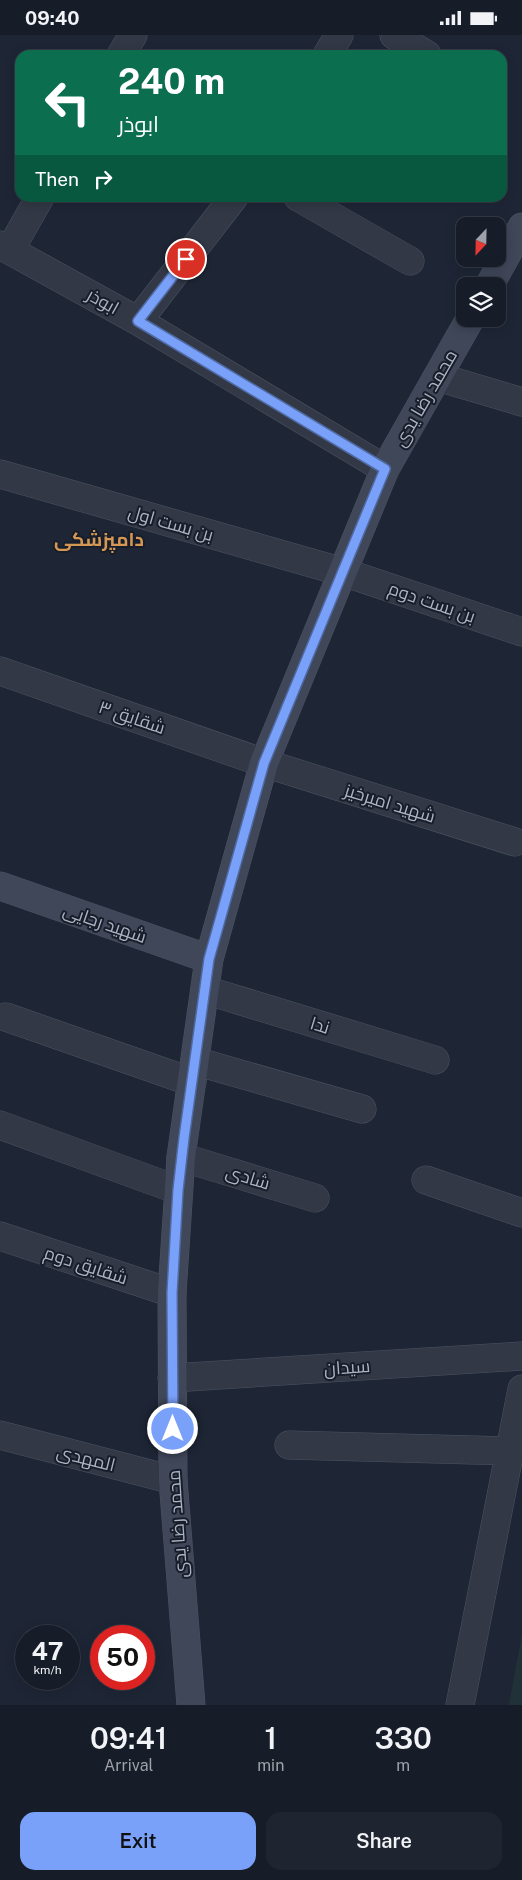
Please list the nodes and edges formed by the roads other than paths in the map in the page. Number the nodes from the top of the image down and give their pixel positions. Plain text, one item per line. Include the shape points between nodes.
1 (133, 35) edge
2 (339, 35) edge
3 (394, 35) edge
4 (124, 50) edge
5 (330, 50) edge
6 (419, 50) edge
7 (36, 202) edge
8 (230, 202) edge
9 (307, 202) edge
10 (522, 227) edge
11 (5, 247) edge
12 (410, 261) dead end
13 (494, 277) edge
14 (138, 321) junction
15 (466, 327) edge
16 (438, 377) junction
17 (522, 402) edge
18 (385, 469) junction
19 (0, 474) edge
20 (343, 572) junction
21 (522, 632) edge
22 (0, 671) edge
23 (264, 763) junction
24 (515, 842) dead end
25 (0, 886) edge
26 (209, 959) junction
27 (205, 990) junction
28 (6, 1017) dead end
29 (435, 1060) dead end
30 (193, 1071) junction
31 (362, 1109) dead end
32 (0, 1125) edge
33 (181, 1157) junction
34 (426, 1180) dead end
35 (178, 1190) junction
36 (315, 1198) dead end
37 (522, 1213) edge
38 (0, 1236) edge
39 (172, 1293) junction
40 (522, 1356) edge
41 (172, 1378) junction
42 (522, 1389) edge
43 (0, 1435) edge
44 (289, 1445) dead end
45 (510, 1451) junction
46 (173, 1480) junction
47 (191, 1705) edge
48 (460, 1705) edge

1 - 4 street
2 - 5 street
3 - 6 street
7 - 11 street
8 - 14 street
9 - 12 street
10 - 13 main road
11 - 14 street, ابوذر
14 - 18 street, ابوذر
15 - 16 main road, محمد رضا یدی
16 - 17 street
16 - 18 main road, محمد رضا یدی
18 - 20 main road, محمد رضا یدی
19 - 20 street, بن بست اول
20 - 21 street, بن بست دوم
20 - 23 main road, محمد رضا یدی
22 - 23 street, شقایق ۳
23 - 24 street, شهید امیرخیز
23 - 26 main road, محمد رضا یدی
25 - 26 main road, شهید رجایی
26 - 27 main road, محمد رضا یدی
27 - 29 street, ندا
27 - 30 main road, محمد رضا یدی
28 - 30 street
30 - 31 street
30 - 33 main road, محمد رضا یدی
32 - 35 street
33 - 35 main road, محمد رضا یدی
33 - 36 street, شادی
34 - 37 street
35 - 39 main road, محمد رضا یدی
38 - 39 street, شقایق دوم
39 - 41 main road, محمد رضا یدی
40 - 41 street, سیدان
41 - 46 main road, محمد رضا یدی
42 - 45 street
43 - 46 street, المهدی
44 - 45 street
45 - 48 street
46 - 47 main road, محمد رضا یدی

